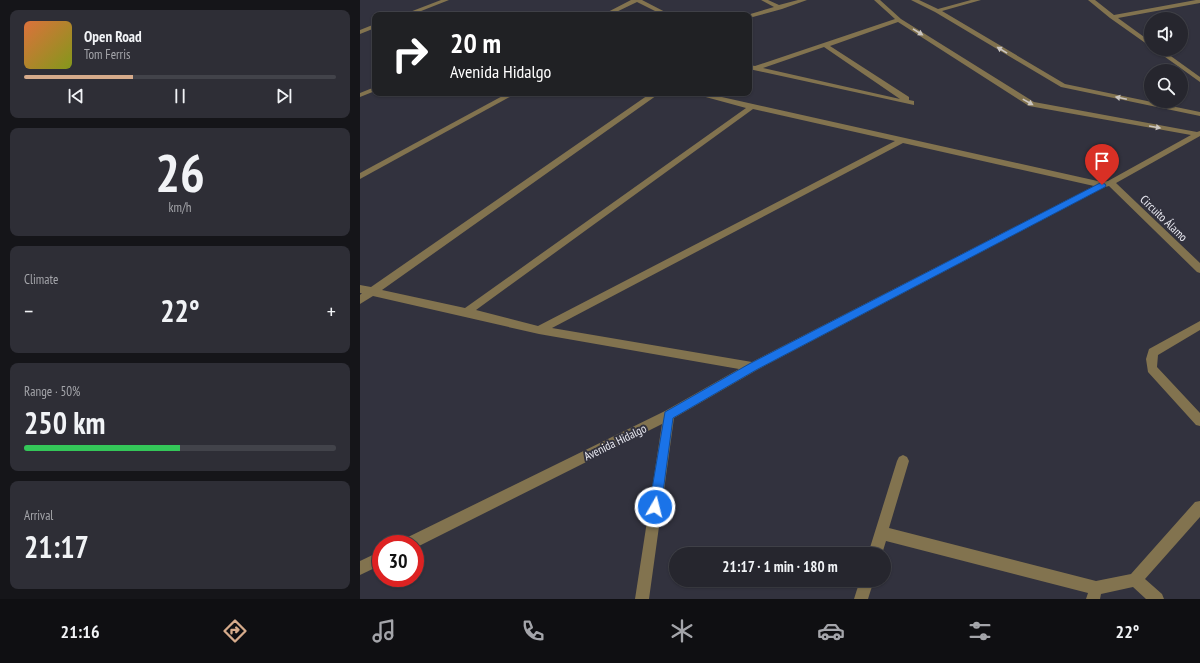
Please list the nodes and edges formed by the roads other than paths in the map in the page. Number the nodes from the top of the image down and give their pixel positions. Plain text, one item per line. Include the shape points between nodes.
1 (446, 0) edge
2 (637, 0) edge
3 (764, 0) edge
4 (804, 0) edge
5 (879, 0) edge
6 (914, 0) edge
7 (978, 0) edge
8 (1090, 0) edge
9 (1200, 1) edge
10 (780, 8) junction
11 (421, 9) junction
12 (937, 11) junction
13 (413, 12) edge
14 (426, 12) edge
15 (611, 12) edge
16 (662, 12) edge
17 (752, 15) edge
18 (1112, 17) junction
19 (899, 20) junction
20 (372, 27) edge
21 (360, 32) edge
22 (1144, 40) edge
23 (826, 46) junction
24 (1167, 56) edge
25 (752, 68) edge
26 (1200, 80) edge
27 (882, 84) junction
28 (372, 90) edge
29 (862, 92) junction
30 (360, 95) edge
31 (507, 96) edge
32 (652, 96) edge
33 (707, 96) edge
34 (752, 107) junction
35 (1200, 114) edge
36 (1199, 134) edge
37 (901, 141) junction
38 (360, 176) edge
39 (1107, 184) junction
40 (1200, 269) edge
41 (360, 289) edge
42 (372, 292) junction
43 (360, 300) edge
44 (466, 312) junction
45 (1200, 325) edge
46 (539, 330) junction
47 (753, 367) junction
48 (668, 415) junction
49 (1200, 421) edge
50 (903, 461) dead end
51 (1200, 507) edge
52 (882, 533) junction
53 (424, 537) edge
54 (878, 547) edge
55 (372, 562) edge
56 (360, 568) edge
57 (1135, 580) junction
58 (865, 587) edge
59 (1094, 593) edge
60 (642, 599) edge
61 (861, 599) edge
62 (1157, 599) edge

1 - 11 street
2 - 15 street
2 - 16 street
3 - 10 street
4 - 10 street
5 - 19 street
6 - 12 street
7 - 12 street
8 - 18 street
9 - 18 street
10 - 17 street
11 - 13 street
11 - 14 street
35 -> 12 street via 1063,86
18 - 22 street
19 - 23 street
19 -> 36 street via 1032,104
20 - 21 street
23 - 25 street
23 - 27 street
24 - 26 street
25 - 29 street
27 - 29 street via 873,91
27 - 29 street via 911,103
28 - 30 street
31 - 38 street
32 - 42 street
33 - 34 street
34 - 37 street
34 - 44 street
36 - 39 street, Avenida Hidalgo
37 - 39 street
37 - 46 street
39 - 40 street, Circuito Álamo
39 - 47 street, Avenida Hidalgo
41 - 42 street
42 - 43 street
42 - 44 street
44 - 46 street
45 - 49 street via 1153,352 1151,359 1152,369
46 - 47 street
47 - 48 street, Avenida Hidalgo
48 - 53 street, Avenida Hidalgo
48 - 60 street
50 - 52 street
51 - 57 street
52 - 54 street
52 - 59 street
55 - 56 street
57 - 59 street
57 - 62 street
58 - 61 street

